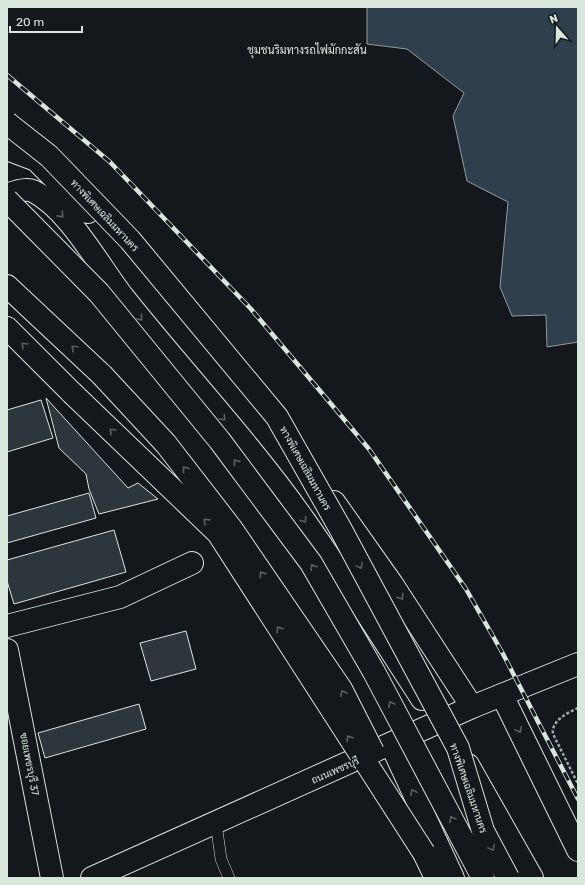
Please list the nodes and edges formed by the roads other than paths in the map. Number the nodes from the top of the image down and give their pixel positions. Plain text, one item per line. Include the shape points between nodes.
1 (7, 123) edge
2 (7, 149) edge
3 (7, 195) edge
4 (7, 200) edge
5 (7, 286) edge
6 (7, 328) edge
7 (192, 563) dead end
8 (7, 626) edge
9 (7, 650) edge
10 (578, 664) edge
11 (502, 695) junction
12 (472, 707) junction
13 (438, 723) junction
14 (391, 744) junction
15 (458, 748) junction
16 (216, 823) junction
17 (578, 850) edge
18 (424, 853) junction
19 (52, 878) edge
20 (92, 878) edge
21 (229, 878) edge
22 (436, 878) edge
23 (453, 878) edge
24 (483, 878) edge
25 (508, 878) edge
26 (532, 878) edge

1 -> 15 main road, ทางพิเศษเฉลิมมหานคร, bridge via 49,156 130,240 277,417 344,535
2 -> 12 main road via 36,160 122,247 316,476 392,584
3 -> 13 main road via 16,191 31,190 52,204 71,226 124,298 304,520
24 -> 4 main road, bridge via 374,672 311,563 220,441 99,293
18 -> 5 main road, bridge via 341,689 231,528 166,444 102,375
18 -> 6 main road, bridge via 218,533
7 - 8 main road via 120,597
9 - 19 main road, ซอยเพชรบุรี 37
10 - 11 main road, ถนนเพชรบุรี
11 - 12 main road, ถนนเพชรบุรี
11 -> 17 main road
12 - 13 main road, ถนนเพชรบุรี
13 - 14 main road, ถนนเพชรบุรี
14 - 16 main road, ถนนเพชรบุรี
23 -> 14 main road
15 -> 25 main road, ทางพิเศษเฉลิมมหานคร, bridge via 483,831
15 - 26 main road, bridge
16 - 20 main road, ถนนเพชรบุรี
16 - 21 lane via 221,859
18 - 22 main road

